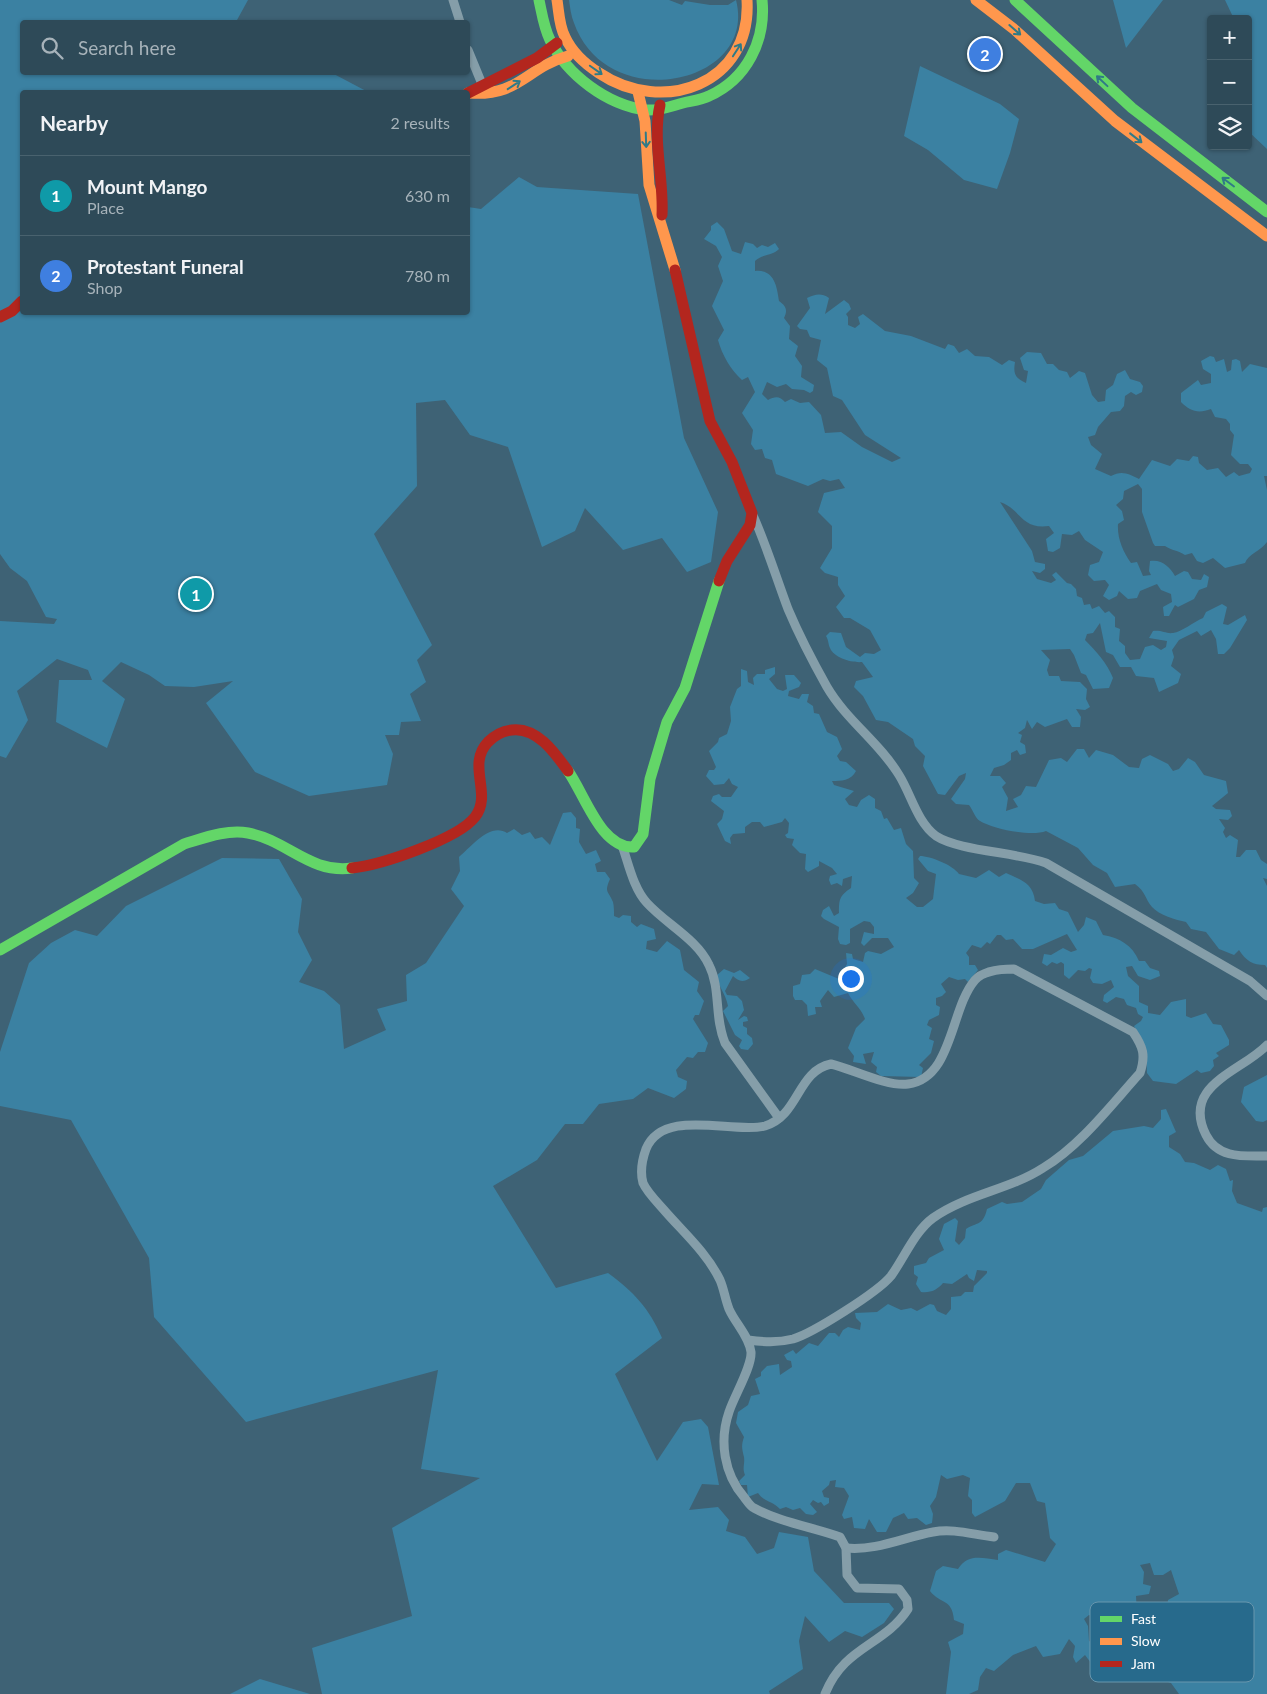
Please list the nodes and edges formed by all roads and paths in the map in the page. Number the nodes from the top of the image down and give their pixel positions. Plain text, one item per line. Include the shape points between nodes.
1 (452, 0) edge
2 (539, 0) edge
3 (557, 0) edge
4 (747, 0) edge
5 (762, 0) edge
6 (976, 0) edge
7 (1015, 0) edge
8 (459, 20) edge
9 (564, 37) junction
10 (553, 47) junction
11 (577, 54) junction
12 (470, 55) edge
13 (561, 57) junction
14 (482, 84) junction
15 (470, 92) edge
16 (638, 92) junction
17 (470, 93) edge
18 (660, 94) junction
19 (642, 109) junction
20 (660, 110) junction
21 (1267, 212) edge
22 (662, 220) junction
23 (1267, 236) edge
24 (20, 303) edge
25 (0, 317) edge
26 (752, 513) junction
27 (623, 848) junction
28 (0, 950) edge
29 (1267, 996) edge
30 (1267, 1044) edge
31 (779, 1118) junction
32 (1267, 1156) edge
33 (748, 1340) junction
34 (994, 1537) dead end
35 (846, 1548) junction
36 (825, 1694) edge

1 - 8 street
2 - 10 street
3 - 9 street
18 -> 4 street via 691,88 712,78 727,65 741,45 750,13
5 - 20 street via 763,29 754,55 734,80 708,96
6 -> 23 street via 1015,30 1115,121
21 -> 7 street via 1132,108
9 - 10 street
9 - 11 street
10 - 13 street
10 - 14 street
11 - 13 street
11 -> 16 street via 595,70
12 - 14 street
17 -> 13 street via 483,95 506,91
13 - 19 street via 580,79 608,97
14 - 15 street
16 - 18 street
16 - 19 street
18 - 20 street
19 - 20 street
19 -> 22 street via 649,185
20 - 22 street via 656,122 663,192
22 - 26 street via 710,421 732,462
24 - 25 street
26 - 27 street via 750,525 727,561 714,592 685,688 664,730 650,779 643,834 634,847
26 - 29 street via 789,611 828,687 847,716 884,753 899,774 924,824 946,840 1028,856 1046,863 1250,981
27 - 28 street via 600,828 569,774 546,744 534,734 509,729 484,744 478,758 482,805 477,814 468,825 447,836 372,864 342,869 320,866 262,836 239,831 215,835 184,844
27 - 31 street via 633,878 646,902 691,941 709,963 716,981 719,1029 725,1043
30 - 32 street via 1211,1086 1202,1102 1200,1117 1210,1142 1222,1153
31 - 33 street via 766,1126 669,1128 647,1147 643,1159 644,1184 712,1264 736,1324
31 - 33 street via 794,1103 813,1071 823,1066 831,1064 906,1085 921,1081 932,1072 945,1051 963,999 976,979 997,969 1014,969 1119,1022 1133,1032 1143,1046 1144,1060 1140,1073 1080,1138 1044,1168 1012,1184 949,1207 928,1222 890,1277 857,1303 795,1338 770,1343
33 - 35 street via 751,1354 724,1430 727,1468 737,1489 752,1507 840,1537
34 - 35 street via 958,1531 934,1532 872,1547
35 - 36 street via 847,1575 852,1584 864,1590 899,1589 907,1600 908,1609 900,1622 845,1661 832,1677

